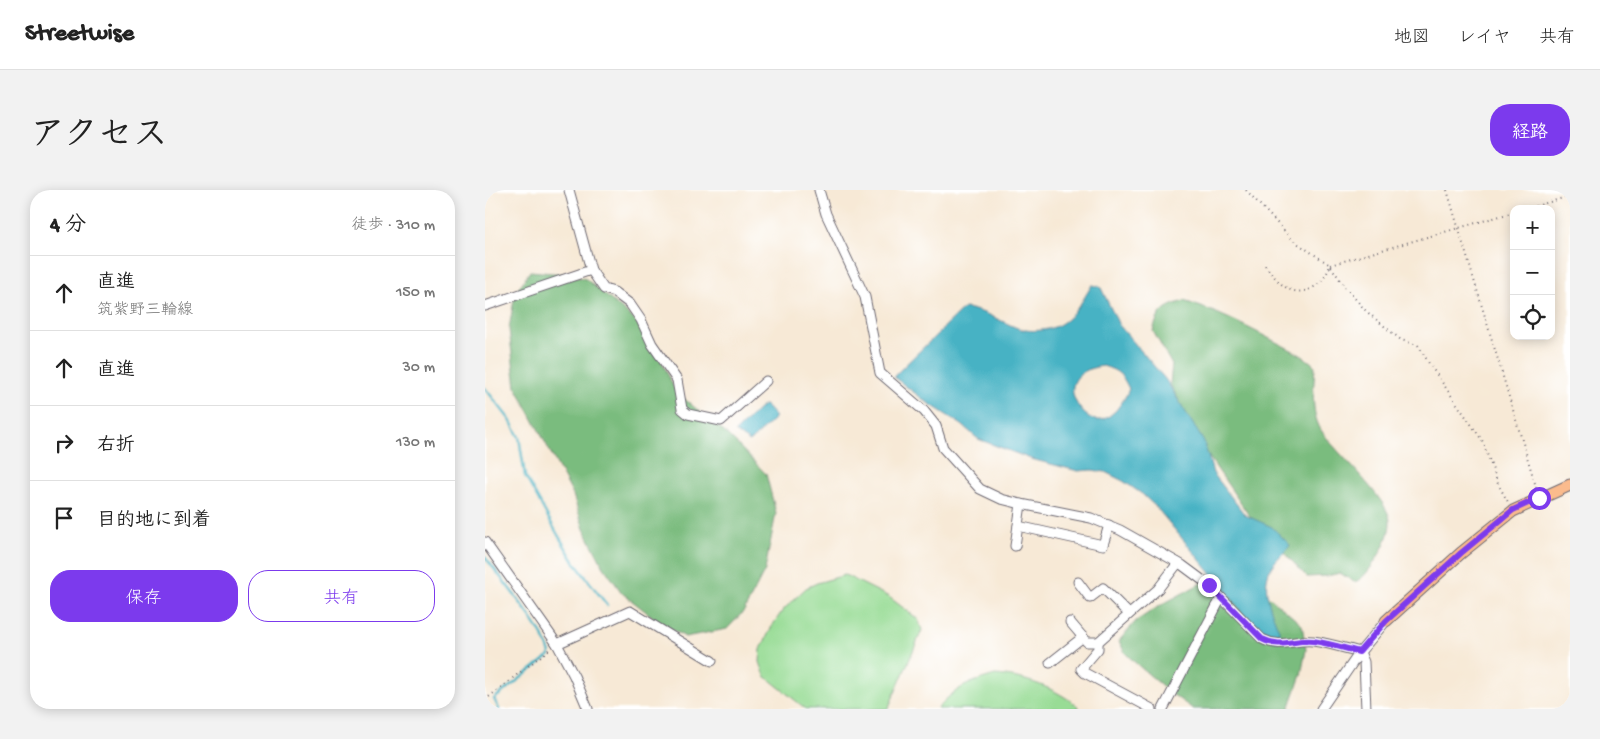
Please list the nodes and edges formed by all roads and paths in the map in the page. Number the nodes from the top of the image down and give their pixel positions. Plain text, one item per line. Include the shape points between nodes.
1 (569, 190) edge
2 (819, 190) edge
3 (1246, 190) edge
4 (1447, 190) edge
5 (1570, 196) edge
6 (1540, 205) edge
7 (1510, 213) edge
8 (1459, 229) junction
9 (1265, 265) dead end
10 (1330, 265) junction
11 (591, 270) junction
12 (485, 306) edge
13 (766, 381) dead end
14 (1570, 485) edge
15 (1539, 498) junction
16 (1021, 504) junction
17 (1513, 510) junction
18 (1109, 525) junction
19 (1018, 526) junction
20 (485, 542) edge
21 (1015, 546) dead end
22 (1178, 563) junction
23 (1078, 582) dead end
24 (1221, 598) junction
25 (1129, 614) junction
26 (1386, 621) joint
27 (1070, 622) dead end
28 (1083, 637) junction
29 (1098, 642) junction
30 (557, 644) junction
31 (1359, 652) junction
32 (712, 661) dead end
33 (1050, 663) dead end
34 (485, 700) edge
35 (588, 709) edge
36 (1152, 709) edge
37 (1163, 709) edge
38 (1321, 709) edge
39 (1365, 709) edge

1 - 11 street
2 - 16 street via 826,214 865,296 880,373 925,410 936,426 943,448 981,489
3 - 10 path via 1294,241
4 - 8 path
5 - 6 path
7 - 8 path
8 - 10 path
8 - 15 path
9 - 10 path via 1286,287 1295,292 1305,292 1319,284
10 - 17 path via 1366,311 1401,340 1418,344 1482,440 1498,484
11 - 12 street
11 - 13 street via 604,289 631,304 652,344 677,380 682,409 688,414 721,421
14 - 15 main road
15 - 17 main road
16 - 18 street via 1091,518
16 - 19 street
17 - 26 main road
18 - 19 street via 1103,545
18 - 22 street
19 - 21 street
20 - 30 street
22 - 24 street via 1209,585
22 - 25 street via 1158,589
23 - 25 street via 1091,598 1103,588
24 - 31 street via 1271,644 1311,641
24 - 37 street
25 - 29 street
26 - 31 street
27 - 28 street
28 - 29 street via 1087,642
28 - 33 street
29 - 36 street via 1098,649 1081,669
30 - 32 street via 630,611
30 - 34 path
30 - 35 street
31 - 38 street
31 - 39 street via 1364,662

